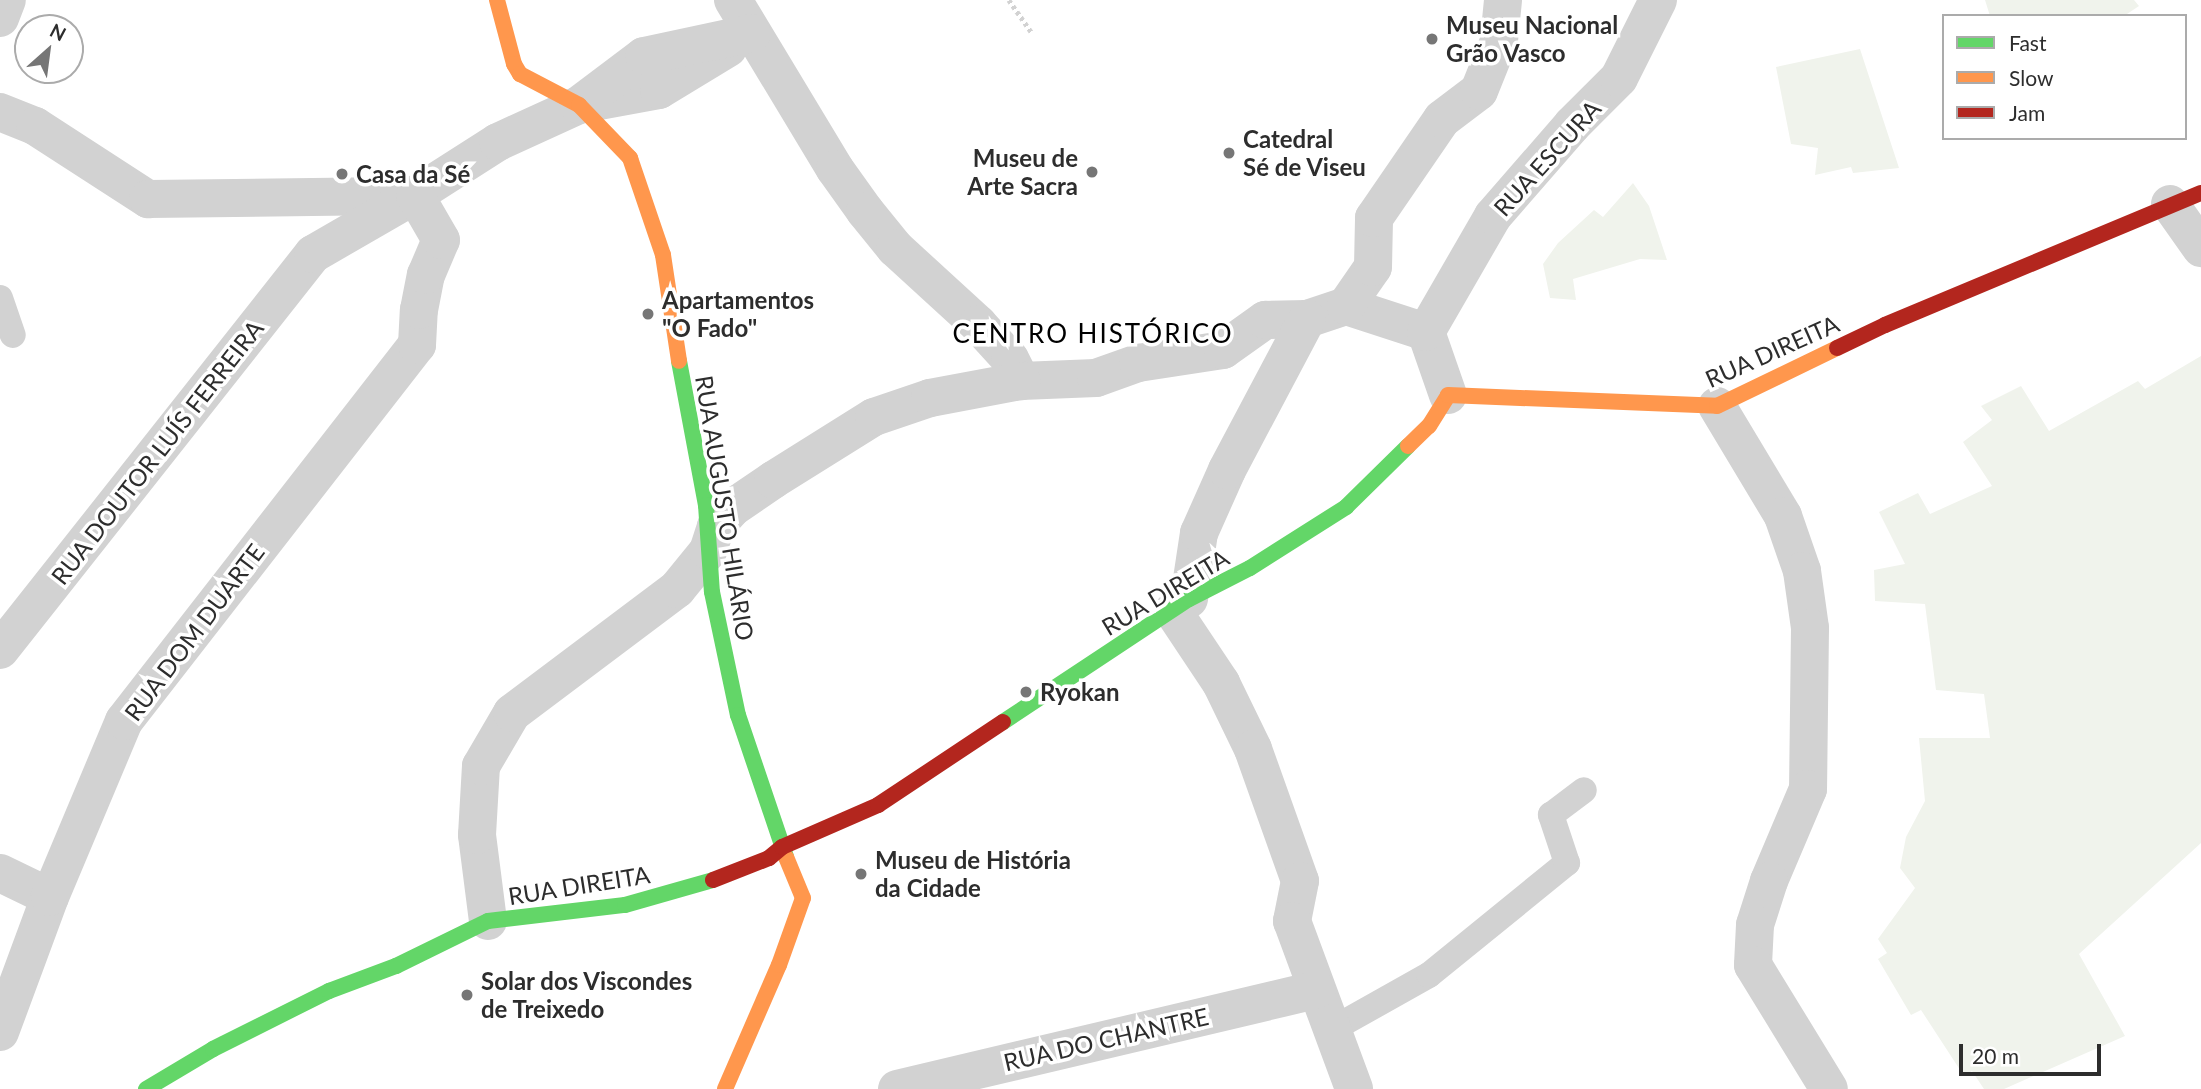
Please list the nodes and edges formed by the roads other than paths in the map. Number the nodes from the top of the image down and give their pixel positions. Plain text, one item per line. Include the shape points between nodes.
1 (8, 0) edge
2 (497, 0) edge
3 (733, 0) edge
4 (1503, 0) edge
5 (1658, 0) edge
6 (0, 18) edge
7 (752, 33) junction
8 (579, 105) junction
9 (0, 112) edge
10 (415, 195) junction
11 (2186, 199) edge
12 (349, 234) junction
13 (2201, 248) edge
14 (426, 275) junction
15 (0, 298) edge
16 (1346, 306) junction
17 (1307, 319) junction
18 (1426, 332) junction
19 (13, 335) dead end
20 (1021, 380) junction
21 (1448, 395) junction
22 (1717, 406) junction
23 (708, 551) junction
24 (1181, 605) junction
25 (0, 650) edge
26 (1584, 790) dead end
27 (782, 847) junction
28 (0, 873) edge
29 (50, 897) junction
30 (488, 921) junction
31 (1316, 990) junction
32 (1331, 1030) junction
33 (0, 1032) edge
34 (146, 1089) edge
35 (725, 1089) edge
36 (897, 1089) edge
37 (1354, 1089) edge
38 (1829, 1089) edge

1 - 6 street
2 - 8 street, RUA AUGUSTO HILÁRIO via 520,74
3 - 7 street
4 - 16 street via 1499,41 1479,91 1443,118 1374,218 1373,267
5 - 18 street, RUA ESCURA via 1619,78 1493,216
7 - 8 street via 644,56
7 - 20 street via 835,169 895,248 978,324 1010,359
8 - 10 street via 498,142
8 - 23 street, RUA AUGUSTO HILÁRIO via 630,158 663,255 706,505
9 - 10 street via 35,126 148,199
10 - 12 street
10 - 14 street via 440,240
11 - 13 street
11 - 22 street, RUA DIREITA via 1885,325
12 - 14 street via 371,228 400,229 418,247
12 - 25 street, RUA DOUTOR LUÍS FERREIRA via 313,254
14 - 29 street, RUA DOM DUARTE via 417,345 124,721
15 - 19 lane
16 - 17 street
16 - 18 street
17 - 20 street via 1265,320 1223,350 1139,363 1096,377
17 - 24 street via 1239,445 1199,533
18 - 21 street
20 - 23 street via 930,398 874,417 733,508 716,526
21 - 22 street, RUA DIREITA
21 - 24 street, RUA DIREITA via 1429,426 1346,506 1250,568
22 - 38 street via 1783,516 1802,571 1810,628 1808,789 1755,925 1753,965
23 - 27 street, RUA AUGUSTO HILÁRIO via 738,715
23 - 30 street via 677,589 512,713 481,766 477,835
24 - 27 street, RUA DIREITA via 878,805
24 - 31 street via 1253,749 1300,881 1292,921
26 - 32 lane via 1551,815 1567,863 1429,975
27 - 30 street, RUA DIREITA via 733,874 625,905
27 - 35 street, RUA AUGUSTO HILÁRIO via 803,898
28 - 29 street
29 - 33 street, RUA DOM DUARTE
30 - 34 street, RUA DIREITA via 396,966 329,991 213,1049
31 - 32 street
31 - 36 street, RUA DO CHANTRE
32 - 37 street

